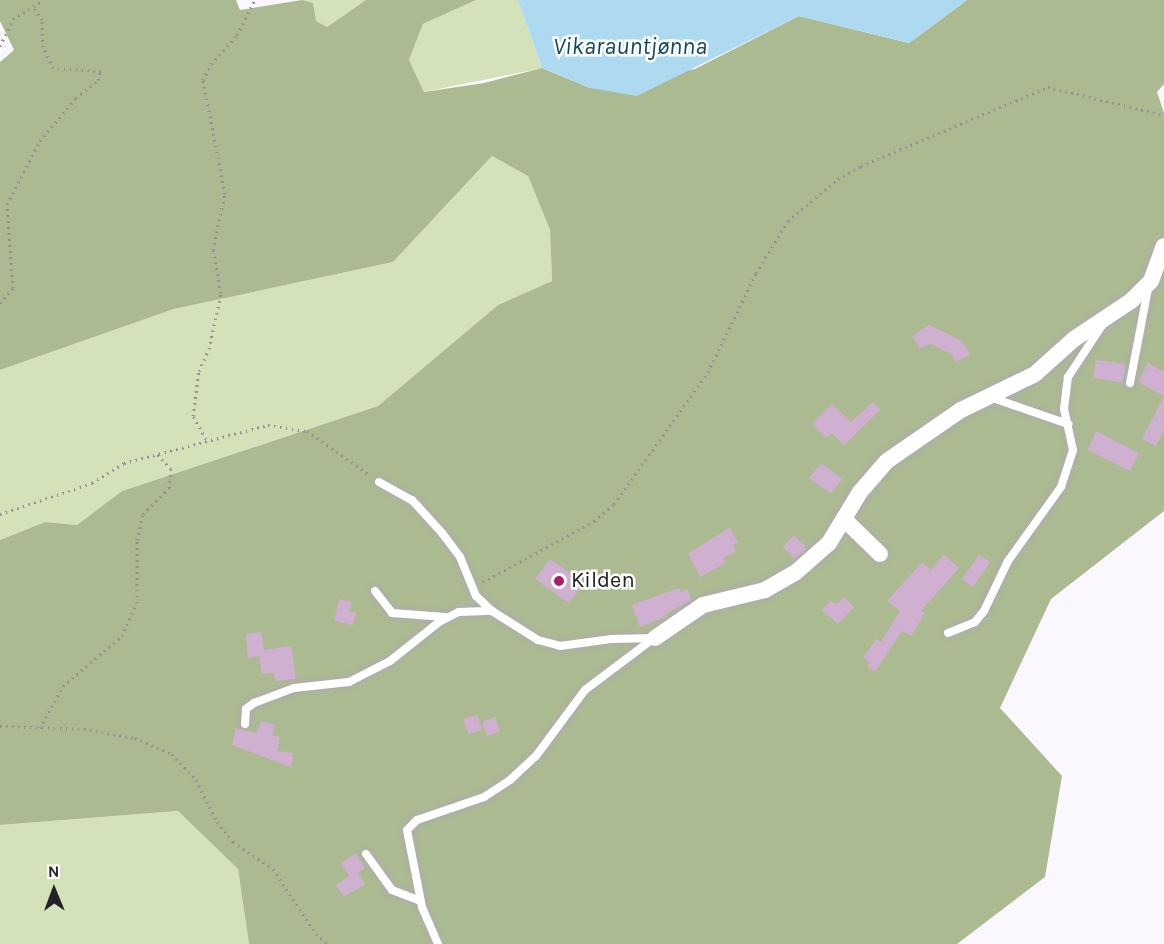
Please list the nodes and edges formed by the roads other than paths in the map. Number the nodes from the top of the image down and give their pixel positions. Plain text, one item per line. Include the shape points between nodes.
1 (1164, 246) edge
2 (1151, 281) junction
3 (1106, 318) junction
4 (1130, 383) dead end
5 (990, 397) junction
6 (1068, 424) junction
7 (379, 482) road end
8 (844, 519) junction
9 (880, 554) dead end
10 (375, 591) dead end
11 (492, 611) junction
12 (446, 617) junction
13 (948, 633) dead end
14 (655, 638) junction
15 (245, 724) dead end
16 (366, 854) dead end
17 (420, 901) junction
18 (438, 944) edge

1 - 2 street
2 - 3 street
2 - 4 lane
3 - 5 street via 1074,339 1035,374
3 - 6 lane via 1068,377 1064,409
5 - 6 lane
5 - 8 street via 930,429 887,461 860,492
6 - 13 lane via 1073,450 1061,487 1008,561 984,611 975,622
7 - 11 lane via 412,500 435,526 460,557 472,589
8 - 9 street
8 - 14 street via 829,543 795,573 765,590 703,605
10 - 12 lane via 392,613
11 - 12 lane via 469,610
11 - 14 lane via 538,640 560,646
12 - 15 lane via 390,661 350,682 294,688 254,703 246,709
14 - 17 lane via 585,690 536,756 510,780 484,797 417,820 406,830
16 - 17 lane via 392,890
17 - 18 lane

